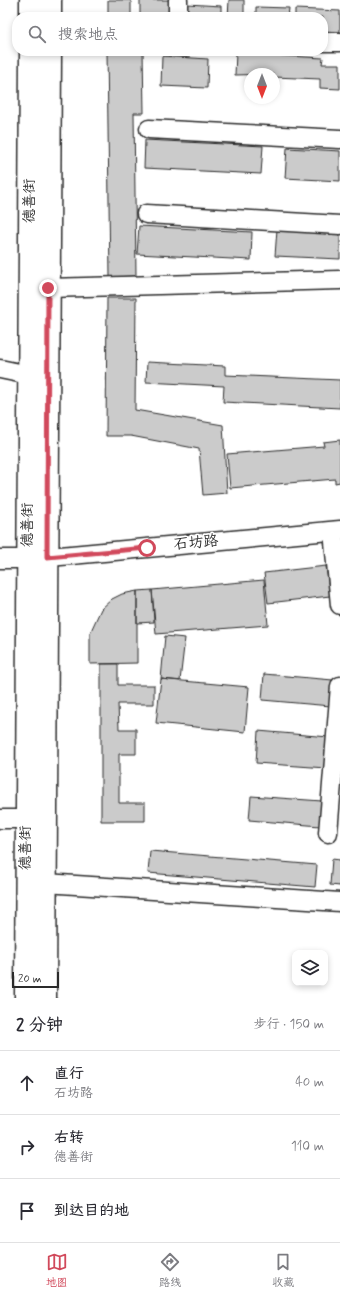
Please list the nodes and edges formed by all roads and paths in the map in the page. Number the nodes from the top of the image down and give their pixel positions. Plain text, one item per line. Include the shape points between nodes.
1 (31, 0) edge
2 (50, 0) edge
3 (178, 0) edge
4 (31, 12) edge
5 (50, 12) edge
6 (178, 12) edge
7 (328, 42) edge
8 (340, 42) edge
9 (30, 56) edge
10 (50, 56) edge
11 (149, 129) dead end
12 (340, 139) edge
13 (146, 214) dead end
14 (340, 225) edge
15 (340, 280) edge
16 (48, 288) junction
17 (0, 369) edge
18 (29, 375) junction
19 (336, 531) edge
20 (38, 558) junction
21 (0, 559) edge
22 (340, 605) edge
23 (340, 686) edge
24 (27, 819) junction
25 (0, 820) edge
26 (328, 832) dead end
27 (45, 883) junction
28 (340, 902) edge
29 (26, 998) edge
30 (45, 998) edge

1 - 4 main road
2 - 5 main road
3 - 6 street
7 - 8 street
9 - 18 main road, 德善街
10 - 16 main road, 德善街
11 - 12 street
13 - 14 street
15 - 16 street
16 - 20 main road, 德善街
17 - 18 street
18 - 20 main road, 德善街
19 - 20 street, 石坊路
19 - 22 street
20 - 21 street, 石坊路
20 - 24 main road, 德善街
20 - 27 main road, 德善街
23 - 26 street
24 - 25 street
24 - 29 main road, 德善街
27 - 28 street
27 - 30 main road, 德善街

